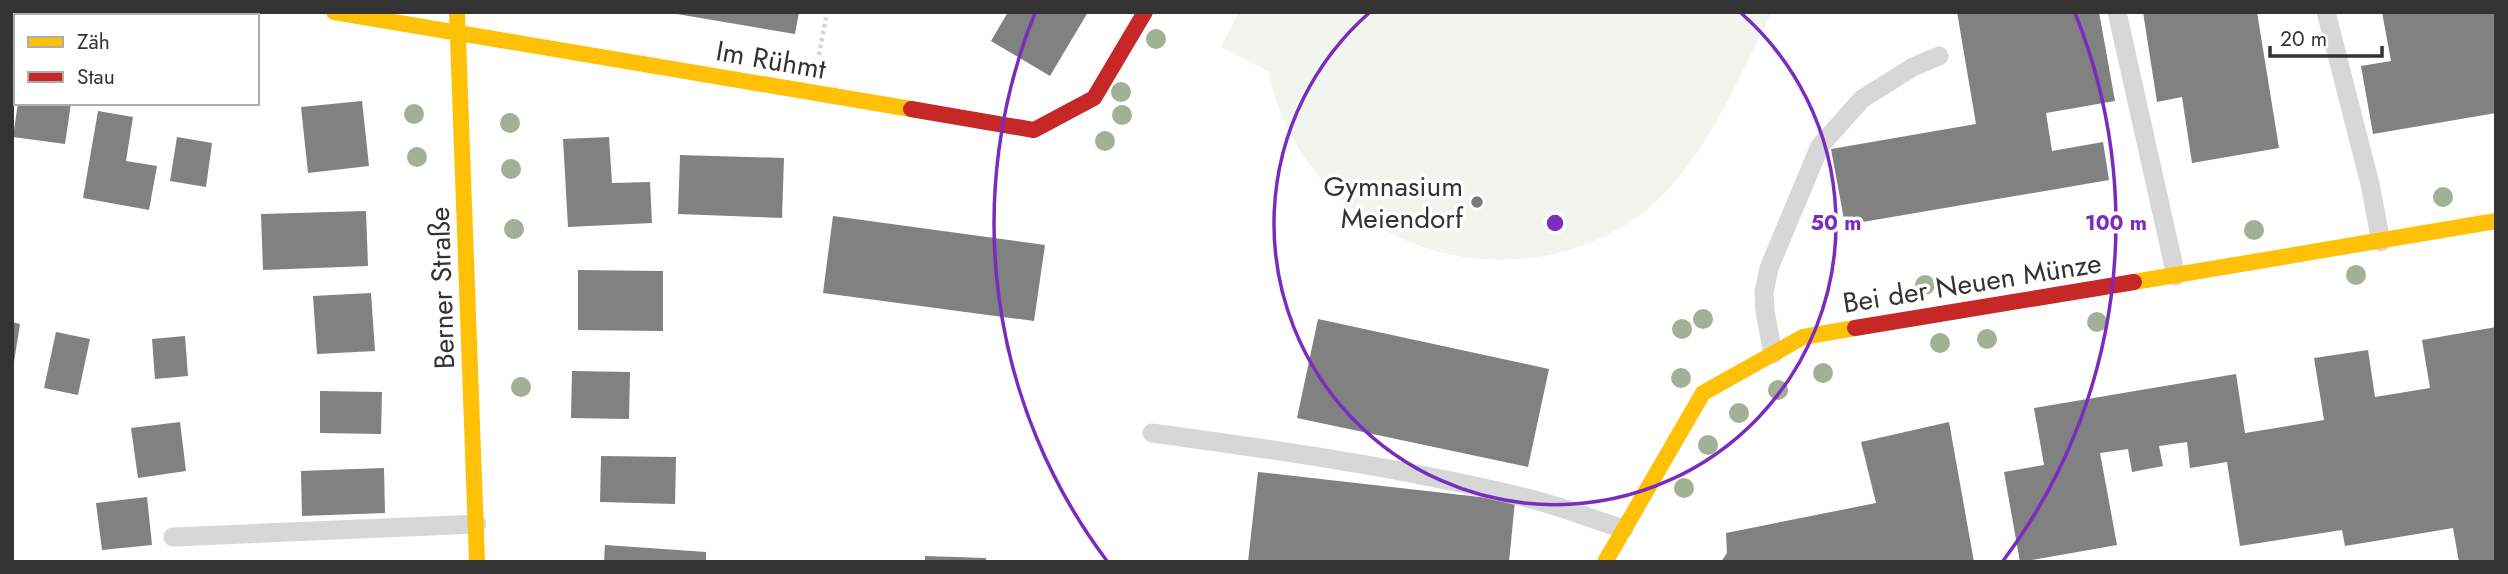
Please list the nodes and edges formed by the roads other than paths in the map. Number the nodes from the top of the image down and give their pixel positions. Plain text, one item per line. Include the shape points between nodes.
1 (334, 12) edge
2 (457, 12) edge
3 (1145, 12) edge
4 (2118, 12) edge
5 (2326, 12) edge
6 (459, 34) junction
7 (1939, 56) dead end
8 (2496, 222) edge
9 (2381, 242) junction
10 (2176, 276) junction
11 (1773, 354) junction
12 (1152, 433) dead end
13 (477, 524) junction
14 (1624, 529) junction
15 (173, 537) dead end
16 (477, 562) edge
17 (1605, 562) edge

1 - 6 street, Im Rühmt
2 - 6 street, Berner Straße
3 - 6 street, Im Rühmt via 1094,98 1034,130
4 - 10 lane
5 - 9 lane
6 - 13 street, Berner Straße
7 - 11 lane via 1862,99 1820,146 1769,268 1764,292
8 - 9 street, Bei der Neuen Münze
9 - 10 street, Bei der Neuen Münze
10 - 11 street, Bei der Neuen Münze via 1803,337
11 - 14 street, Bei der Neuen Münze via 1703,393
12 - 14 lane via 1426,477 1528,498
13 - 15 lane
13 - 16 street, Berner Straße
14 - 17 street, Bei der Neuen Münze

